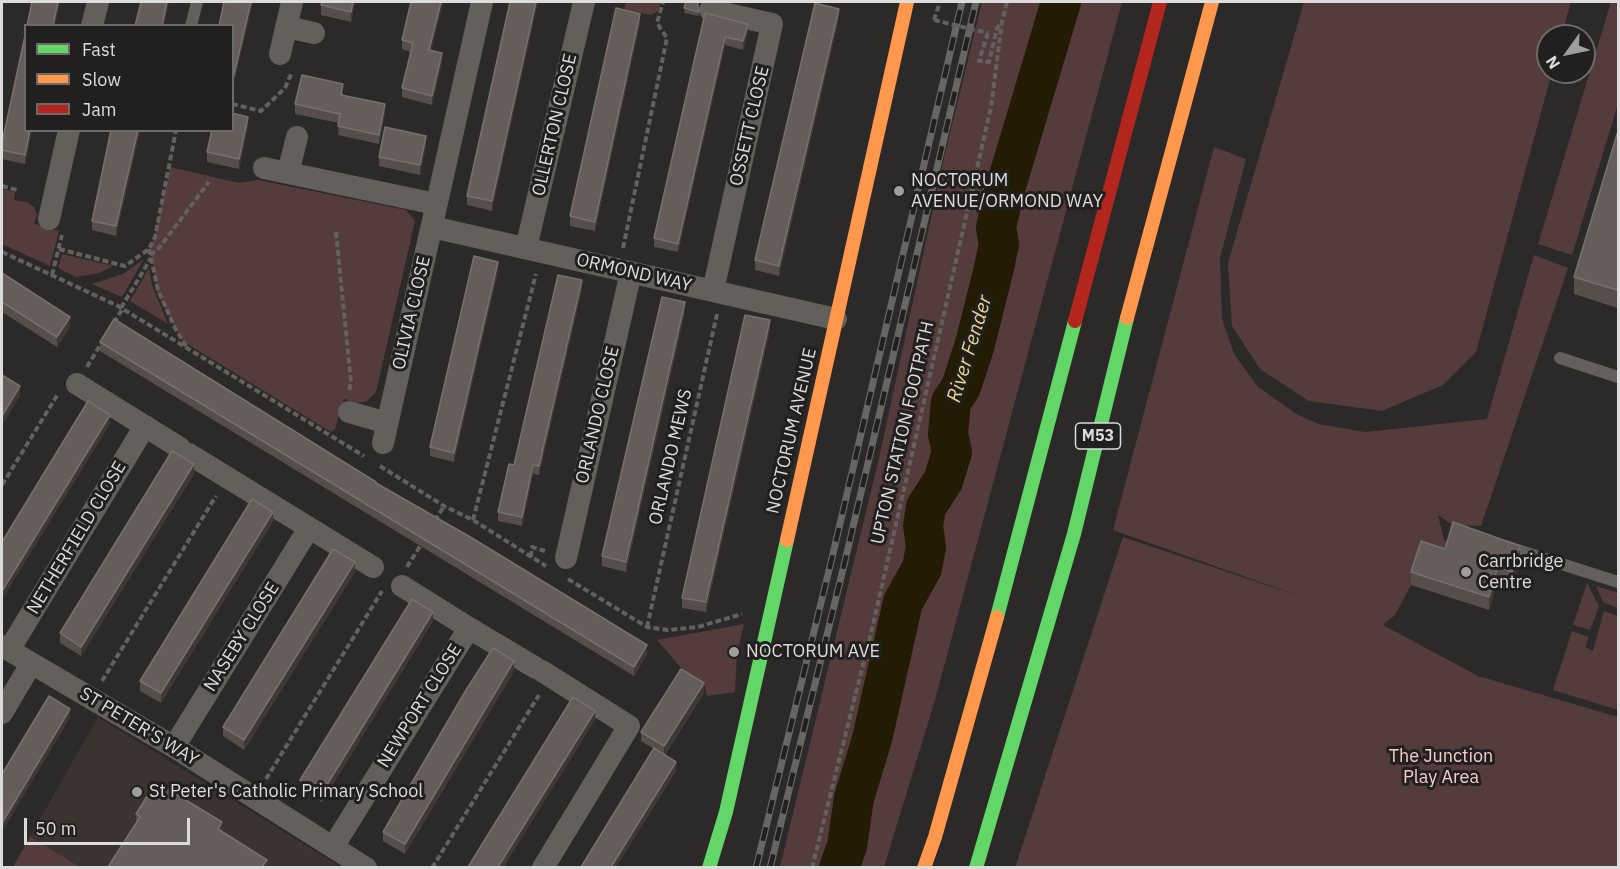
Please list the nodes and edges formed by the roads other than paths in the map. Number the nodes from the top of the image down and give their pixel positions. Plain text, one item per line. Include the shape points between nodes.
1 (98, 2) edge
2 (197, 2) edge
3 (292, 2) edge
4 (482, 2) edge
5 (584, 2) edge
6 (907, 2) edge
7 (1160, 2) edge
8 (1212, 2) edge
9 (711, 10) dead end
10 (92, 24) edge
11 (192, 24) edge
12 (286, 27) junction
13 (314, 33) dead end
14 (280, 54) road end
15 (69, 132) edge
16 (297, 137) dead end
17 (264, 168) dead end
18 (288, 173) junction
19 (436, 204) junction
20 (49, 219) road end
21 (432, 227) junction
22 (534, 250) junction
23 (624, 271) junction
24 (717, 292) junction
25 (836, 319) junction
26 (1560, 358) dead end
27 (1618, 377) edge
28 (68, 389) road end
29 (345, 413) road end
30 (145, 426) junction
31 (309, 528) junction
32 (1502, 545) edge
33 (566, 558) dead end
34 (373, 567) road end
35 (403, 580) road end
36 (1618, 582) edge
37 (469, 628) junction
38 (5, 648) edge
39 (31, 664) junction
40 (2, 713) edge
41 (174, 747) junction
42 (333, 847) junction
43 (366, 867) edge
44 (543, 867) edge
45 (709, 867) edge
46 (924, 867) edge
47 (976, 867) edge

1 - 10 street
2 - 11 lane
3 - 12 street
4 - 19 street, OLIVIA CLOSE
5 - 22 street, OLLERTON CLOSE
6 - 25 main road, NOCTORUM AVENUE
7 - 46 main road, M53 via 996,621
8 - 47 main road, M53 via 1122,336 1074,534
9 - 24 street, OSSETT CLOSE via 772,24
12 - 13 street
12 - 14 street
15 - 20 street
16 - 18 street
17 - 18 street
18 - 19 street
19 - 21 street, OLIVIA CLOSE
21 - 22 street, ORMOND WAY
21 - 29 street, OLIVIA CLOSE via 385,433
22 - 23 street, ORMOND WAY
23 - 24 street, ORMOND WAY
23 - 33 street, ORLANDO CLOSE
24 - 25 street, ORMOND WAY
25 - 45 main road, NOCTORUM AVENUE via 726,813
26 - 27 lane
28 - 30 street
30 - 31 street
30 - 38 street, NETHERFIELD CLOSE
31 - 34 street
31 - 41 street, NASEBY CLOSE
32 - 36 lane
35 - 37 street, NEWPORT CLOSE
37 - 42 street, NEWPORT CLOSE
37 - 44 street, NEWPORT CLOSE via 540,676 629,726
38 - 39 street, ST PETER'S WAY
39 - 40 street
39 - 41 street, ST PETER'S WAY
41 - 42 street, ST PETER'S WAY
42 - 43 street, ST PETER'S WAY

